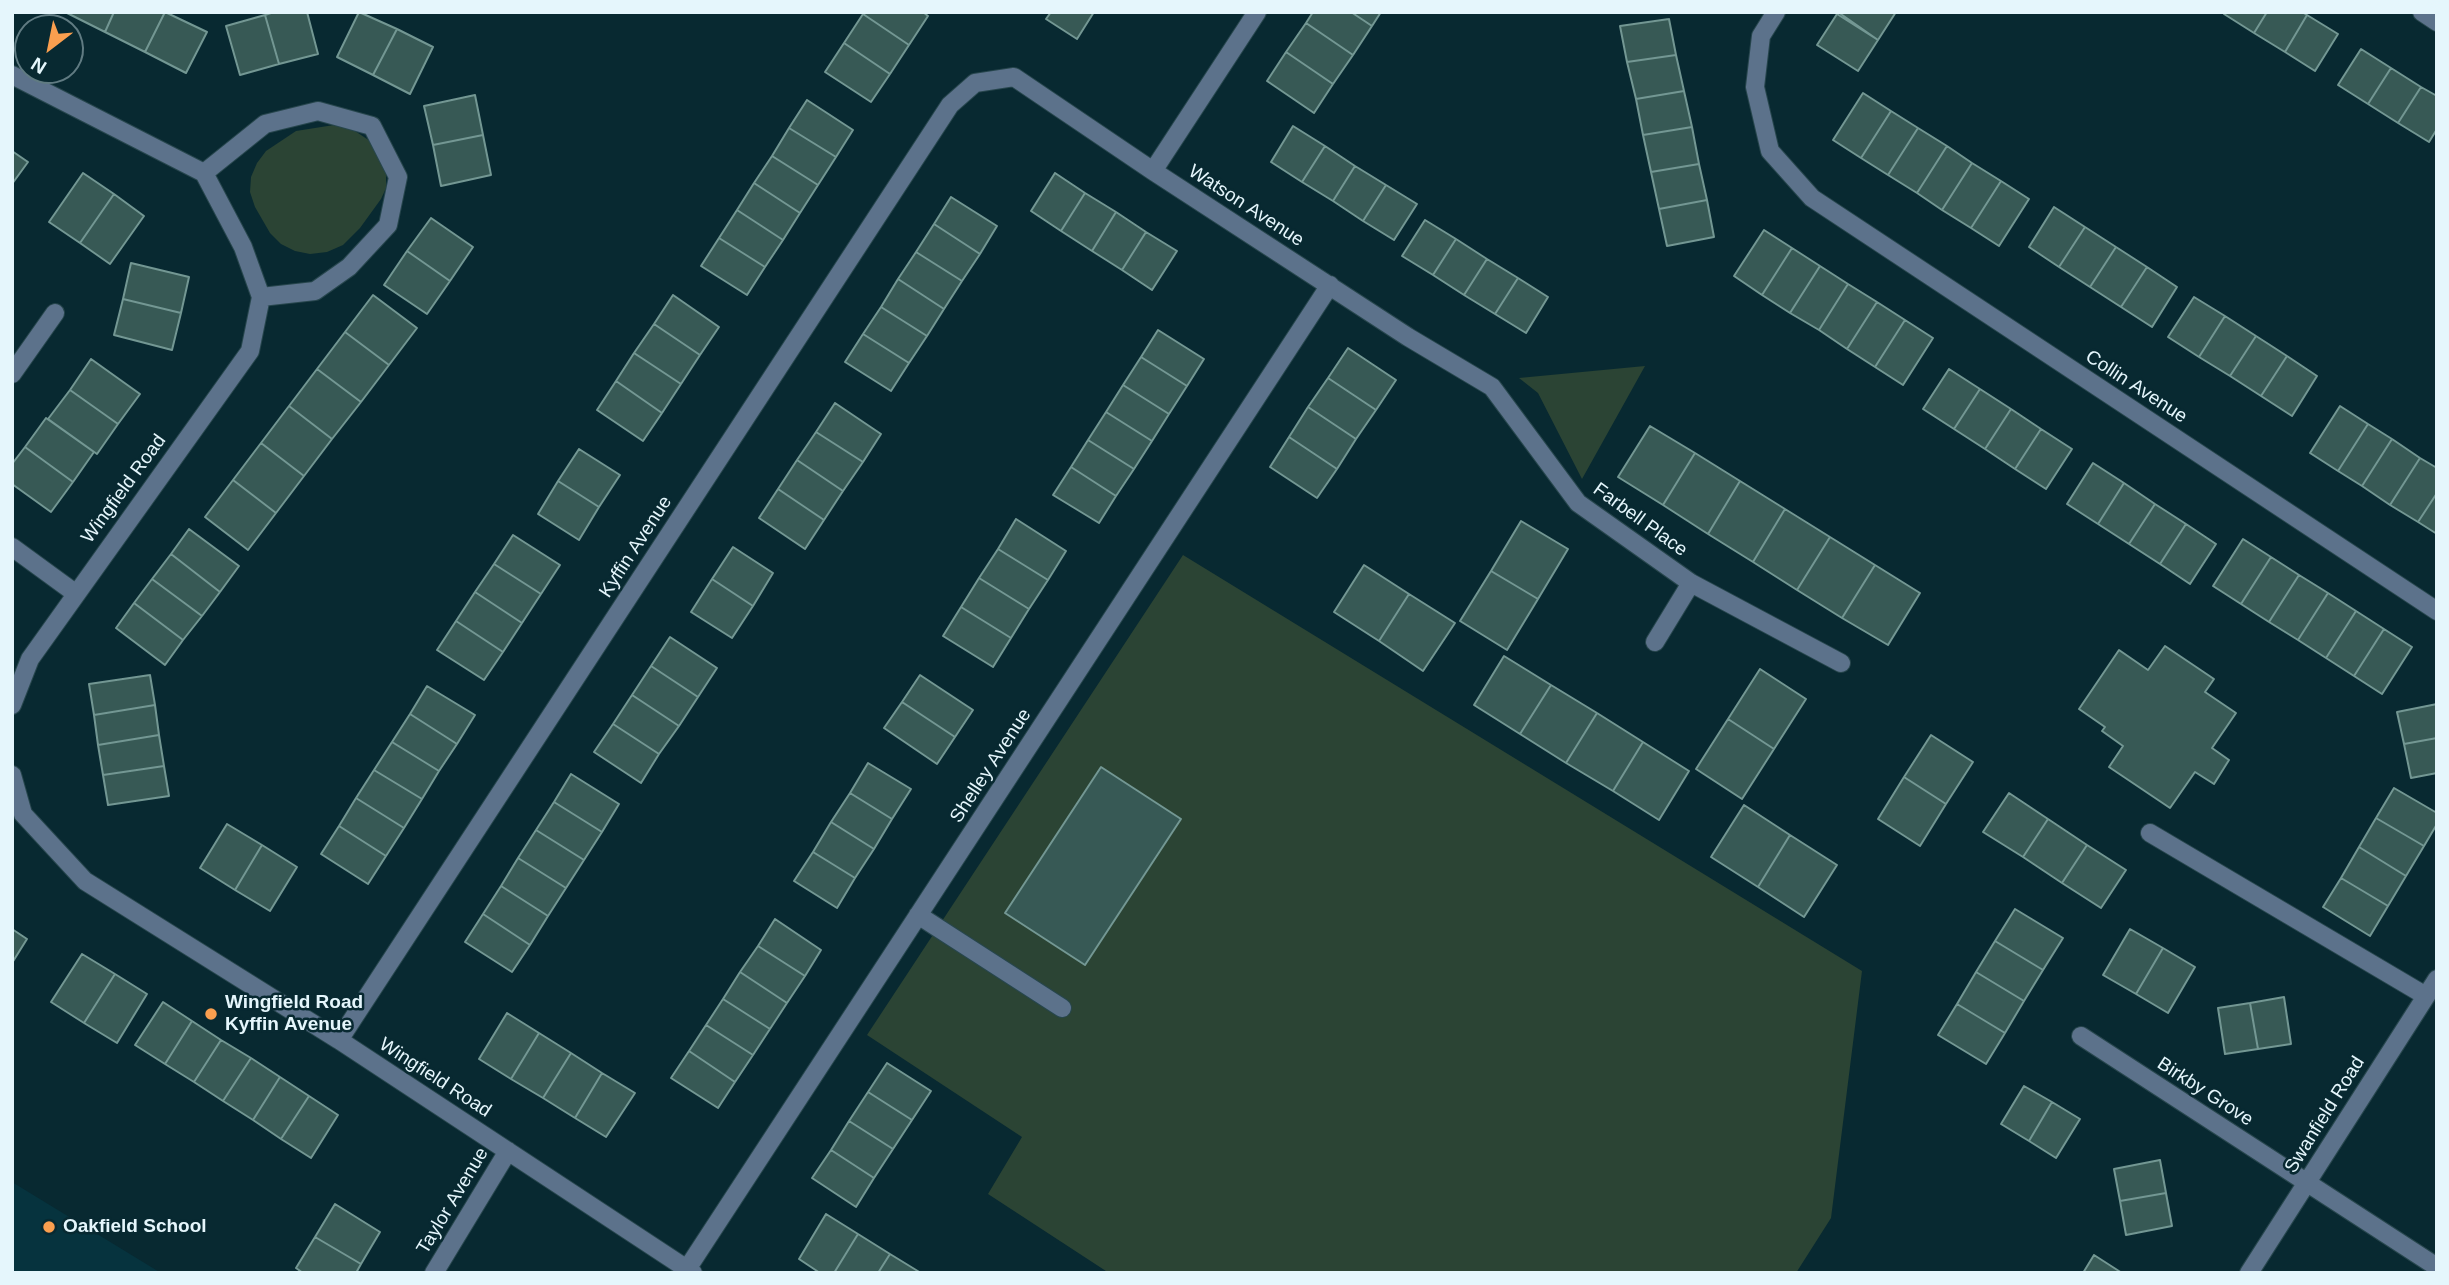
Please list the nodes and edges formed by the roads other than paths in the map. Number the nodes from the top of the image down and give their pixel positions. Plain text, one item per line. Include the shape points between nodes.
1 (1257, 12) edge
2 (1776, 12) edge
3 (2422, 12) edge
4 (2437, 22) edge
5 (12, 75) edge
6 (975, 83) joint
7 (1153, 171) junction
8 (204, 173) junction
9 (1330, 285) junction
10 (261, 296) junction
11 (55, 313) dead end
12 (12, 374) edge
13 (1492, 387) joint
14 (12, 547) edge
15 (1691, 583) junction
16 (75, 593) junction
17 (2437, 611) edge
18 (1655, 642) dead end
19 (1841, 663) dead end
20 (12, 705) edge
21 (12, 775) edge
22 (2150, 832) dead end
23 (918, 915) junction
24 (2437, 979) edge
25 (2426, 996) junction
26 (1062, 1008) dead end
27 (2081, 1036) dead end
28 (339, 1040) junction
29 (508, 1151) junction
30 (2306, 1184) junction
31 (2437, 1267) edge
32 (690, 1271) edge
33 (433, 1273) edge
34 (2249, 1273) edge

1 - 7 street
2 - 17 street, Collin Avenue via 1761,36 1755,87 1770,151 1812,198
3 - 4 street
5 - 8 street
6 - 7 street, Watson Avenue via 1014,77
6 - 28 street, Kyffin Avenue via 950,105
7 - 9 street, Watson Avenue
8 - 10 street via 243,247
8 - 10 street via 265,124 318,111 372,126 398,177 388,225 349,267 315,290
9 - 13 street, Watson Avenue
9 - 23 street, Shelley Avenue
10 - 16 street, Wingfield Road via 250,351
11 - 12 street
13 - 15 street, Farbell Place via 1578,503
14 - 16 street
15 - 18 street, Farbell Place
15 - 19 street, Farbell Place
16 - 20 street, Wingfield Road via 30,659
21 - 28 street, Wingfield Road via 23,814 85,881
22 - 25 street
23 - 26 street
23 - 32 street, Shelley Avenue
24 - 25 street, Swanfield Road
25 - 30 street, Swanfield Road
27 - 30 street, Birkby Grove
28 - 29 street, Wingfield Road
29 - 32 street, Wingfield Road
29 - 33 street, Taylor Avenue
30 - 31 street, Birkby Grove
30 - 34 street, Swanfield Road

